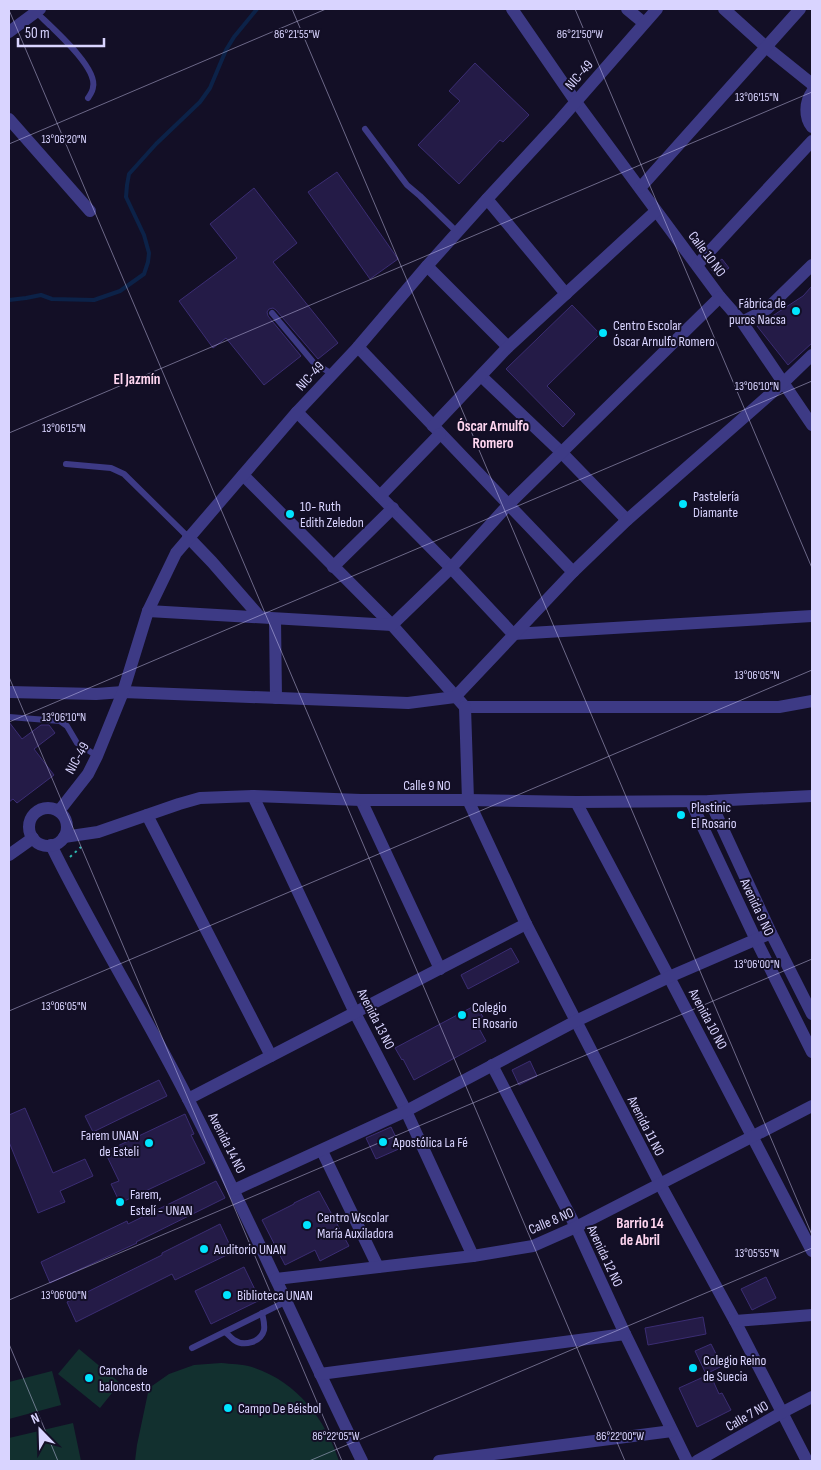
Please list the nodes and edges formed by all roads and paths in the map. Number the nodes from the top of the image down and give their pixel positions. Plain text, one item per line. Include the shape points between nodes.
1 (512, 9) edge
2 (627, 9) edge
3 (657, 9) edge
4 (724, 9) edge
5 (800, 9) edge
6 (38, 10) edge
7 (644, 24) junction
8 (9, 32) edge
9 (766, 47) junction
10 (812, 84) edge
11 (812, 92) edge
12 (88, 98) dead end
13 (576, 102) junction
14 (9, 119) edge
15 (812, 127) edge
16 (365, 129) dead end
17 (812, 141) edge
18 (640, 188) junction
19 (487, 199) junction
20 (90, 211) dead end
21 (656, 211) junction
22 (458, 233) junction
23 (697, 265) junction
24 (812, 265) edge
25 (427, 266) junction
26 (566, 294) junction
27 (720, 297) junction
28 (272, 313) dead end
29 (742, 322) junction
30 (358, 347) junction
31 (508, 347) junction
32 (812, 356) edge
33 (332, 374) junction
34 (481, 376) junction
35 (783, 383) junction
36 (297, 412) junction
37 (812, 425) edge
38 (436, 430) junction
39 (562, 453) junction
40 (66, 464) dead end
41 (243, 475) junction
42 (380, 496) junction
43 (509, 504) junction
44 (393, 508) junction
45 (627, 520) junction
46 (188, 537) junction
47 (333, 567) junction
48 (451, 568) junction
49 (573, 572) junction
50 (148, 611) junction
51 (812, 616) edge
52 (260, 617) junction
53 (275, 619) junction
54 (392, 625) junction
55 (513, 634) junction
56 (9, 692) edge
57 (123, 692) junction
58 (455, 697) junction
59 (276, 698) junction
60 (812, 701) edge
61 (465, 707) junction
62 (9, 717) edge
63 (98, 756) junction
64 (253, 796) junction
65 (812, 796) edge
66 (361, 800) junction
67 (468, 800) junction
68 (576, 802) junction
69 (691, 802) junction
70 (710, 802) junction
71 (59, 811) junction
72 (147, 815) junction
73 (98, 832) junction
74 (33, 838) junction
75 (64, 838) junction
76 (50, 845) junction
77 (9, 855) edge
78 (60, 864) junction
79 (526, 924) junction
80 (771, 933) junction
81 (756, 940) junction
82 (440, 969) junction
83 (669, 977) junction
84 (355, 1013) junction
85 (812, 1014) edge
86 (576, 1021) junction
87 (812, 1052) edge
88 (271, 1056) junction
89 (492, 1065) junction
90 (188, 1099) junction
91 (812, 1106) edge
92 (406, 1111) junction
93 (753, 1137) junction
94 (322, 1150) junction
95 (660, 1184) junction
96 (234, 1190) junction
97 (576, 1227) junction
98 (812, 1251) edge
99 (474, 1256) junction
100 (378, 1267) junction
101 (276, 1279) junction
102 (287, 1301) junction
103 (262, 1313) junction
104 (812, 1315) edge
105 (735, 1321) junction
106 (225, 1332) junction
107 (625, 1334) junction
108 (192, 1348) dead end
109 (320, 1374) junction
110 (812, 1397) edge
111 (783, 1412) junction
112 (672, 1431) junction
113 (362, 1461) edge
114 (439, 1461) edge
115 (687, 1461) edge
116 (697, 1461) edge
117 (807, 1461) edge

1 - 13 street, Calle 10 NO
2 - 7 street
3 - 7 street, NIC-49 / NIC-49
4 - 9 street
5 - 9 street
6 - 8 street
6 - 12 lane via 91,72 94,87
7 - 13 street, NIC-49 / NIC-49
9 - 10 street
9 - 18 street
11 - 15 street via 806,112
13 - 18 street, Calle 10 NO
13 - 19 street, NIC-49 / NIC-49
14 - 20 street
16 - 22 lane via 407,185
17 - 23 street
18 - 21 street, Calle 10 NO
19 - 22 street, NIC-49 / NIC-49
19 - 26 street
21 - 23 street, Calle 10 NO
21 - 26 street
22 - 25 street, NIC-49 / NIC-49
23 - 27 street, Calle 10 NO
24 - 29 street via 767,309
25 - 30 street, NIC-49 / NIC-49
25 - 31 street
26 - 31 street
27 - 29 street, Calle 10 NO
27 - 39 street
28 - 33 lane via 312,362
29 - 35 street, Calle 10 NO
30 - 33 street, NIC-49 / NIC-49
30 - 38 street
31 - 34 street
32 - 35 street
33 - 36 street, NIC-49 / NIC-49
34 - 38 street
34 - 39 street
35 - 37 street, Calle 10 NO
35 - 45 street
36 - 41 street, NIC-49 / NIC-49
36 - 42 street
38 - 42 street
38 - 43 street
39 - 43 street
39 - 45 street
40 - 46 lane via 111,468 124,474
41 - 46 street, NIC-49 / NIC-49
41 - 47 street
42 - 44 street
43 - 48 street
43 - 49 street
44 - 47 street
44 - 48 street
45 - 49 street
46 - 50 street, NIC-49 / NIC-49 via 176,553
46 - 52 street
47 - 54 street
48 - 54 street
48 - 55 street
49 - 55 street
50 - 52 street
50 - 57 street, NIC-49 / NIC-49
51 - 55 street
52 - 53 street
53 - 54 street
53 - 59 street
54 - 58 street
55 - 58 street
56 - 57 street
57 - 59 street
57 - 63 street, NIC-49 / NIC-49
58 - 59 street via 408,703
58 - 61 street
60 - 61 street via 779,707
61 - 67 street
62 - 63 lane via 60,721 78,743
63 - 71 street, NIC-49 / NIC-49
64 - 66 street, Calle 9 NO
64 - 72 street, Calle 9 NO via 200,798
64 - 84 street, Avenida 13 NO
65 - 70 street, Calle 9 NO
66 - 67 street, Calle 9 NO
66 - 82 street
67 - 68 street, Calle 9 NO
67 - 79 street, Avenida 11 NO
68 - 69 street, Calle 9 NO
68 - 83 street, Avenida 10 NO
69 - 70 street, Calle 9 NO
69 - 81 street, Avenida 9 NO
70 - 80 street, Avenida 9 NO
71 - 74 street via 48,808 37,812 30,821
71 - 75 street via 67,823
72 - 73 street, Calle 9 NO
72 - 88 street
73 - 75 street, Calle 9 NO
73 - 78 path
74 - 76 street via 41,844
74 - 77 street
75 - 76 street
76 - 78 street, Avenida 14 NO
78 - 90 street, Avenida 14 NO
79 - 82 street
79 - 86 street, Avenida 11 NO
80 - 81 street
80 - 85 street, Avenida 9 NO
81 - 83 street
81 - 87 street, Avenida 9 NO
82 - 84 street
83 - 86 street
83 - 93 street, Avenida 10 NO
84 - 88 street
84 - 92 street, Avenida 13 NO
86 - 89 street
86 - 95 street, Avenida 11 NO
88 - 90 street
89 - 92 street
89 - 97 street, Avenida 12 NO
90 - 96 street, Avenida 14 NO
91 - 93 street, Calle 8 NO
92 - 94 street
92 - 99 street, Avenida 13 NO
93 - 95 street, Calle 8 NO
93 - 98 street, Avenida 10 NO
94 - 96 street
94 - 100 street
95 - 97 street, Calle 8 NO
95 - 105 street, Avenida 11 NO
96 - 101 street, Avenida 14 NO
97 - 99 street, Calle 8 NO via 533,1246
97 - 107 street, Avenida 12 NO
99 - 100 street, Calle 8 NO
100 - 101 street, Calle 8 NO
101 - 102 street, Avenida 14 NO
102 - 103 lane
102 - 109 street, Avenida 14 NO
103 - 106 lane
103 - 106 lane via 264,1330 255,1341 240,1343
104 - 105 street
105 - 111 street, Avenida 11 NO
106 - 108 lane
107 - 109 street
107 - 112 street, Avenida 12 NO
109 - 113 street, Avenida 14 NO
110 - 111 street, Calle 7 NO
111 - 116 street, Calle 7 NO
111 - 117 street, Avenida 11 NO
112 - 114 street
112 - 115 street, Avenida 12 NO

